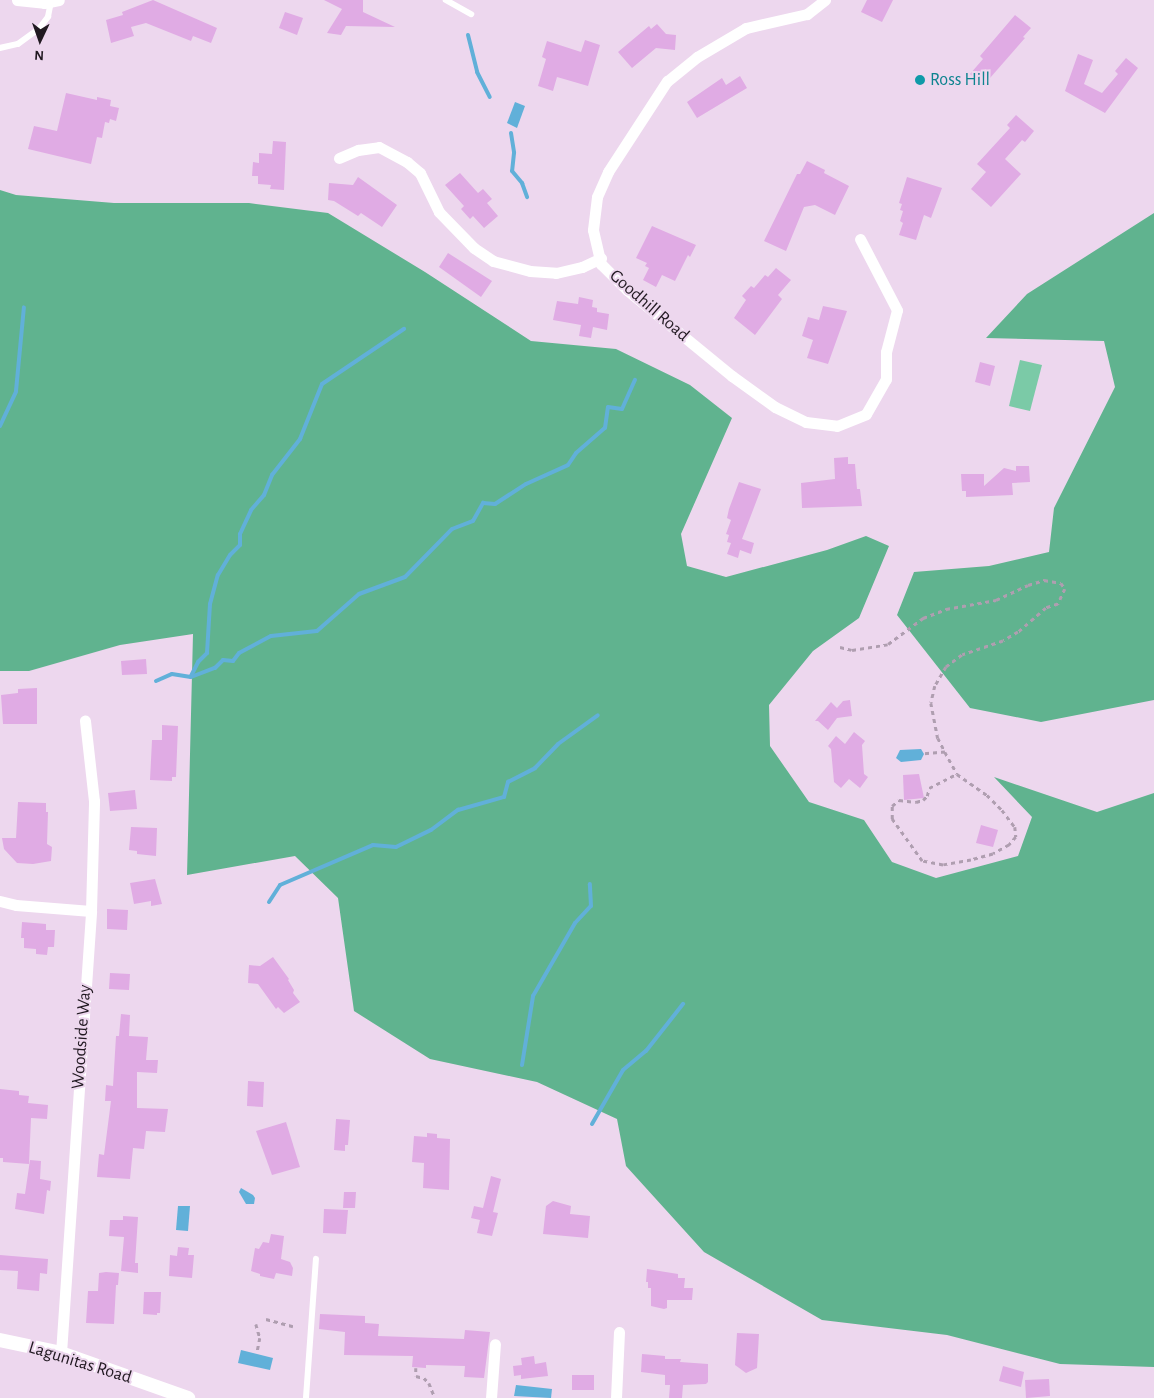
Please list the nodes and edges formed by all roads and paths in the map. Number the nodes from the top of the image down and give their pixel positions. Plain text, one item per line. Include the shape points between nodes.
1 (17, 0) edge
2 (446, 0) edge
3 (825, 0) edge
4 (55, 1) edge
5 (471, 14) dead end
6 (0, 48) edge
7 (339, 158) dead end
8 (860, 239) dead end
9 (601, 258) junction
10 (840, 648) dead end
11 (85, 721) dead end
12 (945, 752) junction
13 (924, 754) dead end
14 (956, 774) junction
15 (0, 901) edge
16 (91, 911) junction
17 (316, 1259) dead end
18 (266, 1319) dead end
19 (256, 1324) dead end
20 (293, 1326) dead end
21 (619, 1332) dead end
22 (0, 1340) edge
23 (494, 1344) dead end
24 (61, 1353) junction
25 (257, 1354) dead end
26 (416, 1368) dead end
27 (188, 1398) edge
28 (306, 1398) edge
29 (435, 1398) edge
30 (491, 1398) edge
31 (616, 1398) edge

1 - 4 street via 44,4
2 - 5 lane
3 - 9 street, Goodhill Road via 808,14 746,28 697,57 667,81 617,158 597,197 593,230
4 - 6 lane via 39,30 18,44
7 - 9 street via 358,150 379,147 407,162 420,173 439,212 474,248 493,261 530,271 556,273 582,267
8 - 9 street, Goodhill Road via 897,310 886,352 886,380 866,414 837,426 806,422 775,407 732,376 628,290 601,264
10 - 12 path via 852,650 888,644 923,618 946,609 996,600 1044,580 1061,582 1065,589 1058,604 1046,608 1003,641 962,655 946,667 935,686 931,703 938,738
11 - 16 street, Woodside Way via 94,801
12 - 13 path
12 - 14 path
14 - 14 path via 987,794 1016,827 1016,837 993,854 971,860 943,865 922,861 892,819 892,806 899,800 923,800 933,786
15 - 16 street via 16,906
16 - 24 street, Woodside Way
17 - 28 lane
18 - 20 path
19 - 25 path via 260,1338
21 - 31 street
22 - 24 street, Lagunitas Road
23 - 30 street
24 - 27 street, Lagunitas Road
26 - 29 path via 416,1376 429,1383

